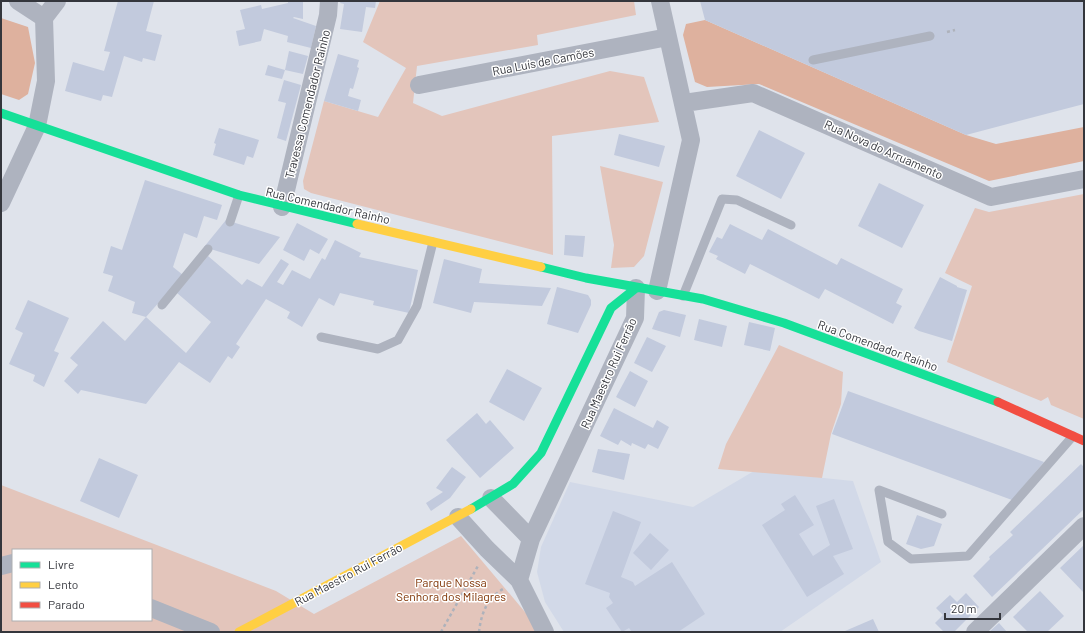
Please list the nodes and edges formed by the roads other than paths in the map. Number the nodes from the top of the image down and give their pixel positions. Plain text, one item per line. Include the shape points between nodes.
1 (18, 1) edge
2 (58, 1) edge
3 (329, 1) edge
4 (660, 1) edge
5 (44, 18) junction
6 (930, 36) dead end
7 (668, 37) junction
8 (813, 60) dead end
9 (419, 85) dead end
10 (684, 103) junction
11 (1, 113) edge
12 (37, 126) junction
13 (1084, 179) edge
14 (239, 196) junction
15 (1, 203) edge
16 (282, 207) junction
17 (230, 222) dead end
18 (791, 225) dead end
19 (433, 242) junction
20 (208, 249) dead end
21 (636, 288) junction
22 (657, 291) junction
23 (683, 296) junction
24 (162, 305) dead end
25 (321, 337) dead end
26 (1073, 436) junction
27 (1084, 441) edge
28 (491, 498) junction
29 (942, 514) dead end
30 (458, 517) junction
31 (1084, 526) edge
32 (531, 539) junction
33 (12, 563) edge
34 (1, 566) edge
35 (519, 580) junction
36 (152, 608) edge
37 (211, 632) edge
38 (238, 632) edge
39 (545, 632) edge
40 (975, 632) edge

1 - 5 street
2 - 5 street
3 - 16 street, Travessa Comendador Rainho via 328,15
4 - 7 street
5 - 12 street via 46,81
6 - 8 lane
7 - 9 street, Rua Luís de Camões
7 - 10 street
10 - 13 street, Rua Nova do Arruamento via 753,92 991,197
10 - 22 street via 691,140
11 - 12 street, Rua Comendador Rainho
12 - 14 street, Rua Comendador Rainho
12 - 15 street
14 - 16 street, Rua Comendador Rainho
14 - 17 lane
16 - 19 street, Rua Comendador Rainho
18 - 23 lane via 737,200 722,199
19 - 21 street, Rua Comendador Rainho
19 - 25 lane via 417,306 398,340 378,349
20 - 24 lane
21 - 22 street, Rua Comendador Rainho
21 - 28 street, Rua Maestro Rui Ferrão via 611,308 541,453 513,484
21 - 32 street, Rua Maestro Rui Ferrão via 635,318
22 - 23 street, Rua Comendador Raínho
23 - 26 street, Rua Comendador Raínho via 784,322 1009,406
26 - 27 street, Rua Comendador Raínho
26 - 29 lane via 968,556 911,559 888,542 879,490
28 - 30 street, Rua Maestro Rui Ferrão
28 - 32 street
30 - 35 street
30 - 38 street, Rua Maestro Rui Ferrão
31 - 40 street
32 - 35 street, Rua Maestro Rui Ferrão
33 - 34 street
35 - 39 street
36 - 37 street

